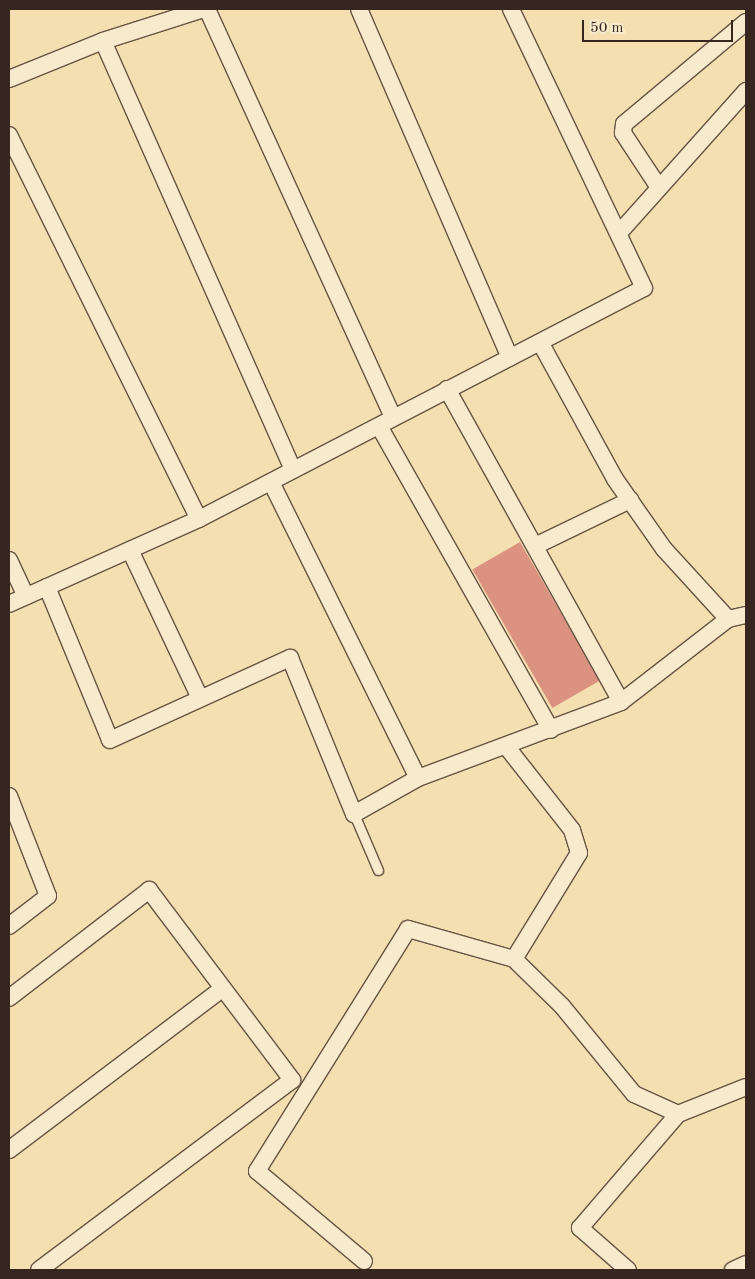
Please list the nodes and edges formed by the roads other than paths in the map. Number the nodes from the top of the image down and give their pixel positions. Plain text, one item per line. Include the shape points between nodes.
1 (206, 9) edge
2 (358, 9) edge
3 (512, 9) edge
4 (739, 9) edge
5 (746, 18) edge
6 (746, 22) edge
7 (103, 41) junction
8 (9, 79) edge
9 (746, 91) edge
10 (9, 135) edge
11 (658, 186) junction
12 (619, 233) junction
13 (540, 342) junction
14 (510, 358) junction
15 (448, 389) junction
16 (386, 422) junction
17 (293, 470) junction
18 (271, 482) junction
19 (630, 500) junction
20 (200, 519) junction
21 (534, 546) junction
22 (130, 550) junction
23 (9, 560) edge
24 (47, 587) junction
25 (26, 596) junction
26 (9, 604) edge
27 (746, 615) edge
28 (728, 619) junction
29 (200, 698) junction
30 (622, 702) junction
31 (551, 730) junction
32 (506, 746) junction
33 (418, 778) junction
34 (9, 796) edge
35 (354, 814) junction
36 (378, 870) dead end
37 (9, 926) edge
38 (514, 959) junction
39 (223, 988) junction
40 (9, 998) edge
41 (746, 1087) edge
42 (678, 1114) junction
43 (9, 1150) edge
44 (364, 1261) dead end
45 (746, 1264) edge
46 (40, 1270) edge
47 (628, 1270) edge
48 (733, 1270) edge

1 - 7 street
1 - 16 street
2 - 14 street
3 - 12 street
4 - 5 street
6 - 11 street via 624,124 623,133
7 - 8 street
7 - 17 street
9 - 11 street
10 - 20 street
11 - 12 street
12 - 13 street via 644,288
13 - 14 street
13 - 19 street
14 - 15 street
15 - 16 street
15 - 21 street
16 - 17 street
16 - 31 street
17 - 18 street
18 - 20 street
18 - 33 street
19 - 21 street
19 - 28 street via 664,549
20 - 22 street
21 - 30 street
22 - 24 street
22 - 29 street
23 - 25 street
24 - 25 street
24 - 29 street via 110,740
25 - 26 street
27 - 28 street
28 - 30 street
29 - 35 street via 290,658
30 - 31 street
31 - 32 street
32 - 33 street
32 - 38 street via 572,830 579,853
33 - 35 street
34 - 37 street via 48,896
35 - 36 lane
38 - 42 street via 562,1006 634,1094
38 - 44 street via 408,929 257,1171
39 - 40 street via 148,890
39 - 43 street
39 - 46 street via 292,1080
41 - 42 street
42 - 47 street via 580,1228
45 - 48 street

